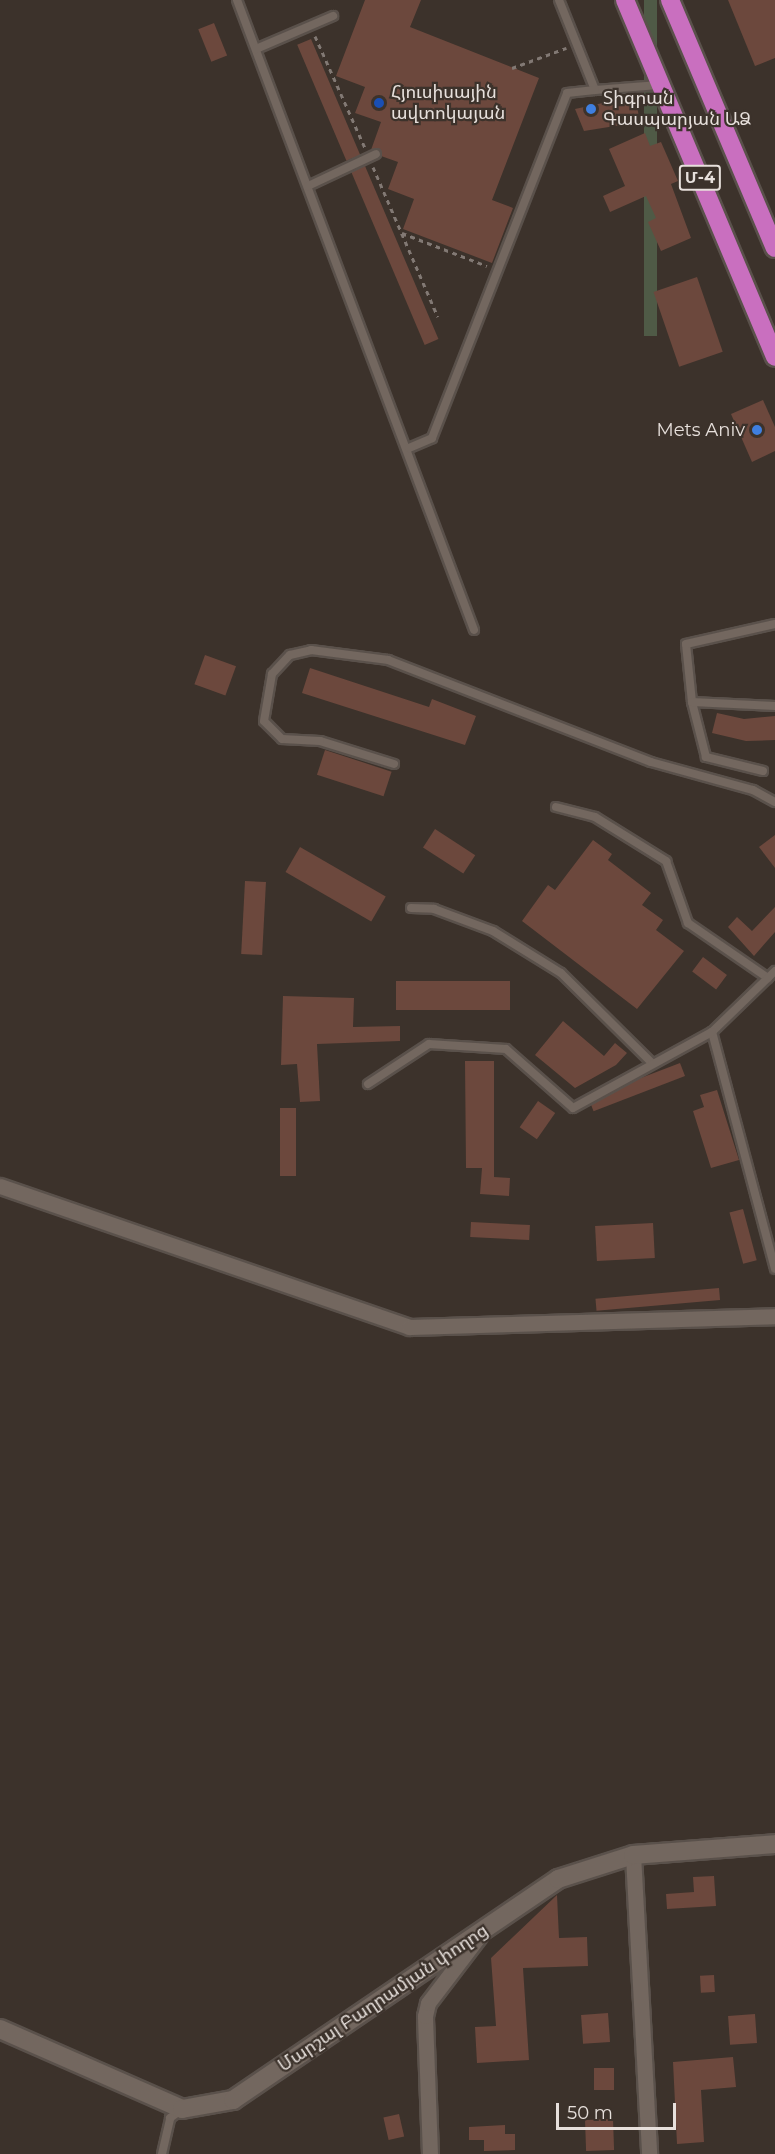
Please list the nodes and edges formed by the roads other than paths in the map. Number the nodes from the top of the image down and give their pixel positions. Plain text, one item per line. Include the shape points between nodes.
1 (237, 0) edge
2 (559, 0) edge
3 (625, 0) edge
4 (670, 0) edge
5 (333, 16) dead end
6 (256, 49) junction
7 (661, 84) junction
8 (595, 90) junction
9 (372, 155) road end
10 (308, 186) junction
11 (775, 248) edge
12 (775, 357) edge
13 (409, 448) junction
14 (775, 624) edge
15 (474, 630) dead end
16 (692, 702) junction
17 (775, 706) edge
18 (394, 764) dead end
19 (764, 771) dead end
20 (775, 802) edge
21 (556, 807) dead end
22 (411, 908) dead end
23 (775, 971) edge
24 (768, 978) junction
25 (712, 1032) junction
26 (653, 1065) junction
27 (368, 1084) dead end
28 (0, 1186) edge
29 (775, 1269) edge
30 (775, 1316) edge
31 (775, 1844) edge
32 (633, 1856) junction
33 (484, 1929) junction
34 (0, 2029) edge
35 (182, 2109) junction
36 (162, 2154) edge
37 (430, 2154) edge
38 (649, 2154) edge

1 - 6 lane
2 - 8 lane
3 - 7 highway, Մ-4
4 - 11 highway, Մ-4
5 - 6 lane
6 - 10 lane
7 - 8 lane
7 - 12 highway, Մ-4
8 - 13 lane via 567,93 432,438
9 - 10 lane
10 - 13 lane
13 - 15 lane
14 - 16 lane via 686,645
16 - 17 lane
16 - 19 lane via 706,757
18 - 20 lane via 320,741 282,739 264,721 272,674 290,655 311,650 388,660 651,762 753,790
21 - 24 lane via 595,817 666,861 688,923
22 - 26 lane via 434,909 493,931 561,973
23 - 24 lane
24 - 25 lane
25 - 26 lane
25 - 29 lane
26 - 27 lane via 573,1108 506,1049 429,1044
28 - 30 street via 409,1327
31 - 32 street, Մարշալ Բաղրամյան փողոց
32 - 33 street, Մարշալ Բաղրամյան փողոց via 558,1879
32 - 38 street
33 - 35 street, Մարշալ Բաղրամյան փողոց via 233,2100
33 - 37 street via 428,2003
34 - 35 street
35 - 36 lane via 170,2118

